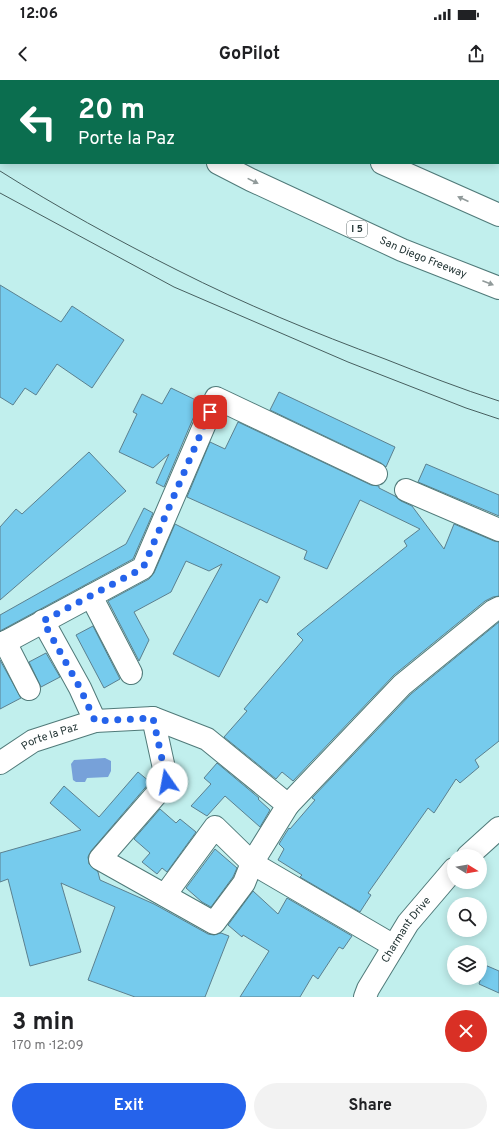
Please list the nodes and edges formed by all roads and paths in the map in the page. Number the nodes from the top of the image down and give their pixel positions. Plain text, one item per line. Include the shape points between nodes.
1 (220, 164) edge
2 (384, 164) edge
3 (499, 215) edge
4 (499, 288) edge
5 (376, 474) dead end
6 (406, 490) dead end
7 (499, 530) edge
8 (91, 596) junction
9 (499, 608) edge
10 (43, 621) junction
11 (3, 643) edge
12 (131, 673) dead end
13 (29, 690) dead end
14 (153, 718) junction
15 (95, 721) junction
16 (0, 763) edge
17 (288, 805) junction
18 (499, 828) edge
19 (476, 849) edge
20 (252, 863) junction
21 (447, 877) edge
22 (165, 895) junction
23 (394, 946) junction
24 (366, 997) edge

1 -> 4 main road, San Diego Freeway / I 5 via 402,250
3 -> 2 main road
5 - 8 main road via 216,398 143,568
6 - 7 main road
8 - 10 main road
8 - 12 main road
9 - 17 main road via 402,685
10 - 11 main road
10 - 15 main road
11 - 13 main road
14 - 15 main road, Porte la Paz
14 - 17 main road via 207,739
14 - 22 main road via 167,782 100,859
15 - 16 main road, Porte la Paz via 33,741
17 - 20 main road
18 - 19 main road
20 - 22 main road via 244,883 214,923
20 - 22 main road via 215,827
20 - 23 main road
21 - 23 main road, Charmant Drive via 408,923
23 - 24 main road, Charmant Drive via 368,989

